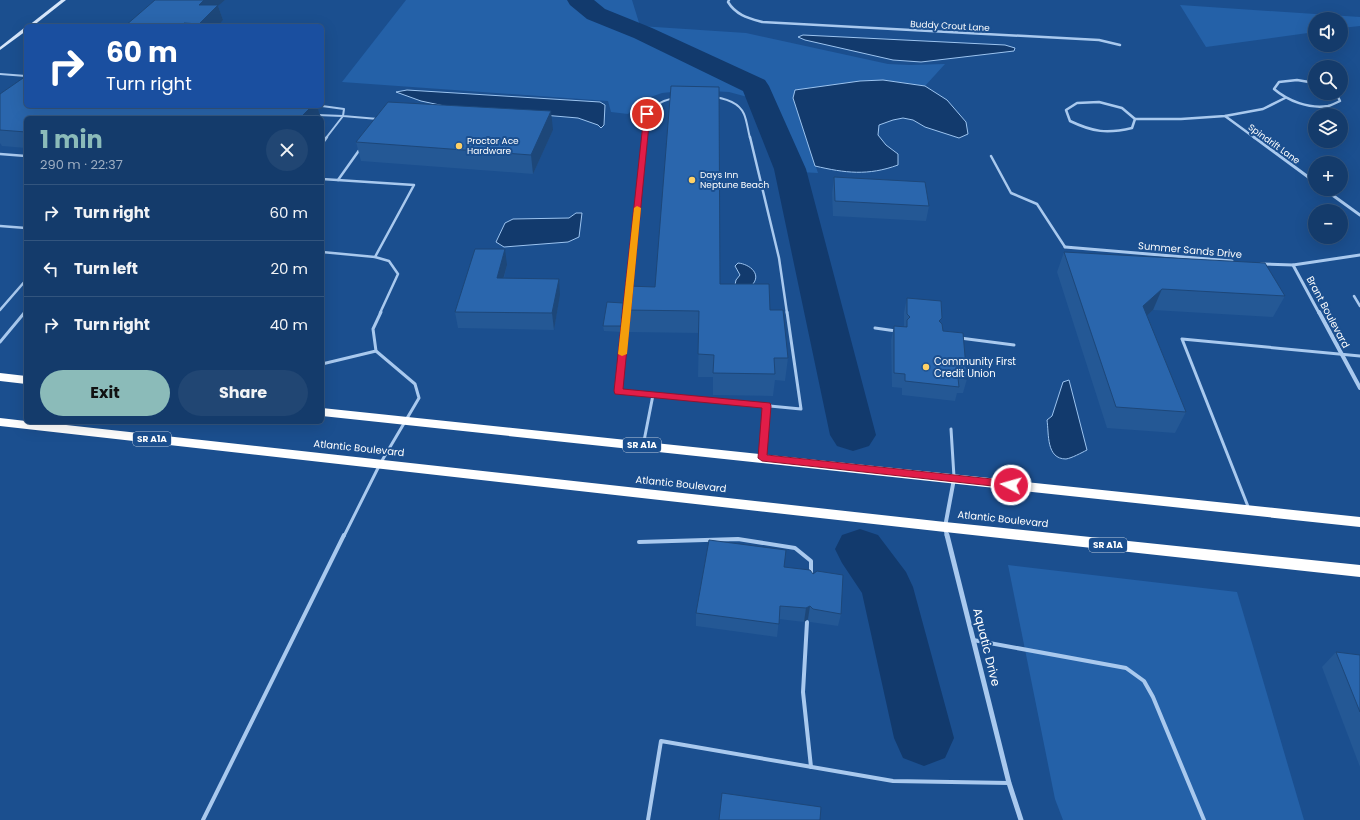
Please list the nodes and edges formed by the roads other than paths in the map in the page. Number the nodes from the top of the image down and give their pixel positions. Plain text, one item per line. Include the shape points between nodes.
1 (64, 0) edge
2 (729, 0) edge
3 (33, 24) edge
4 (24, 31) edge
5 (1120, 45) dead end
6 (0, 49) edge
7 (0, 74) edge
8 (24, 76) edge
9 (1308, 82) edge
10 (1285, 98) junction
11 (1340, 100) edge
12 (324, 106) edge
13 (313, 114) edge
14 (343, 116) junction
15 (1225, 116) junction
16 (1135, 118) junction
17 (376, 125) edge
18 (324, 141) edge
19 (363, 143) edge
20 (0, 154) edge
21 (24, 156) edge
22 (991, 156) dead end
23 (1308, 177) edge
24 (324, 179) edge
25 (338, 180) junction
26 (1334, 196) edge
27 (1360, 215) edge
28 (0, 226) edge
29 (24, 228) edge
30 (1065, 247) joint
31 (324, 252) edge
32 (1360, 255) edge
33 (375, 257) junction
34 (1236, 262) edge
35 (1259, 264) edge
36 (1293, 265) junction
37 (24, 282) edge
38 (1354, 296) dead end
39 (1360, 306) edge
40 (0, 310) edge
41 (24, 313) edge
42 (875, 328) dead end
43 (897, 331) edge
44 (954, 337) edge
45 (0, 342) edge
46 (1014, 345) dead end
47 (376, 351) junction
48 (1342, 354) junction
49 (1360, 356) edge
50 (324, 364) edge
51 (0, 377) edge
52 (24, 380) edge
53 (1360, 388) edge
54 (653, 395) junction
55 (767, 406) junction
56 (324, 412) edge
57 (407, 421) junction
58 (0, 422) edge
59 (950, 429) dead end
60 (643, 446) junction
61 (762, 458) junction
62 (380, 464) junction
63 (954, 479) junction
64 (1249, 510) junction
65 (1360, 522) edge
66 (945, 527) junction
67 (639, 542) dead end
68 (1360, 571) edge
69 (811, 576) edge
70 (807, 622) edge
71 (974, 640) junction
72 (811, 767) junction
73 (1010, 783) junction
74 (202, 820) edge
75 (648, 820) edge
76 (1021, 820) edge
77 (1204, 820) edge

1 - 3 street
2 - 5 street, Buddy Crout Lane via 733,11 743,17 762,22 1099,40
4 - 6 street
7 - 8 lane
9 - 10 street via 1279,82 1274,89
10 - 11 street via 1306,105 1328,106
10 - 15 street via 1263,109
12 - 14 lane via 344,109
13 - 14 lane
14 - 17 lane via 381,119
14 - 18 lane
15 - 16 street via 1181,119
15 - 23 street, Spindrift Lane
16 - 16 street via 1122,108 1099,102 1077,103 1066,110 1070,120 1089,130 1113,133 1132,128
19 - 25 lane
20 - 21 lane
22 - 30 lane via 1011,193 1037,204
24 - 25 lane
25 - 33 lane via 414,186
26 - 27 street
28 - 29 lane
30 - 34 street, Summer Sands Drive
31 - 33 lane
32 - 36 street
33 - 47 lane via 389,261 398,274 373,329
35 - 36 street
36 - 48 street, Brant Boulevard
37 - 40 lane
38 - 39 lane
41 - 45 lane
42 - 43 lane
44 - 46 lane
47 - 50 lane
47 - 57 lane via 415,384 419,398
48 - 49 lane
48 - 53 street, Brant Boulevard
48 - 64 lane via 1182,338
51 - 52 highway
54 - 55 lane
54 - 55 lane via 618,391 647,114 662,101 686,95 714,97 732,101 744,113 779,258 801,409
54 - 60 lane
55 - 61 lane
56 - 57 highway, SR A1A
57 - 60 highway, SR A1A
57 - 62 lane
58 - 62 highway, Atlantic Boulevard / SR A1A
59 - 63 lane
60 - 61 highway, SR A1A
61 - 63 highway, SR A1A
62 - 66 highway, Atlantic Boulevard / SR A1A
62 - 74 lane
63 - 64 highway, SR A1A
63 - 66 street, Aquatic Drive
64 - 65 highway, SR A1A
66 - 68 highway, Atlantic Boulevard / SR A1A
66 - 71 street, Aquatic Drive
67 - 69 lane via 738,539 795,548 811,561
70 - 72 lane via 803,692
71 - 73 street, Aquatic Drive
71 - 77 lane via 1126,668 1144,681
72 - 73 lane via 893,781
72 - 75 lane via 661,742
73 - 76 street, Aquatic Drive

